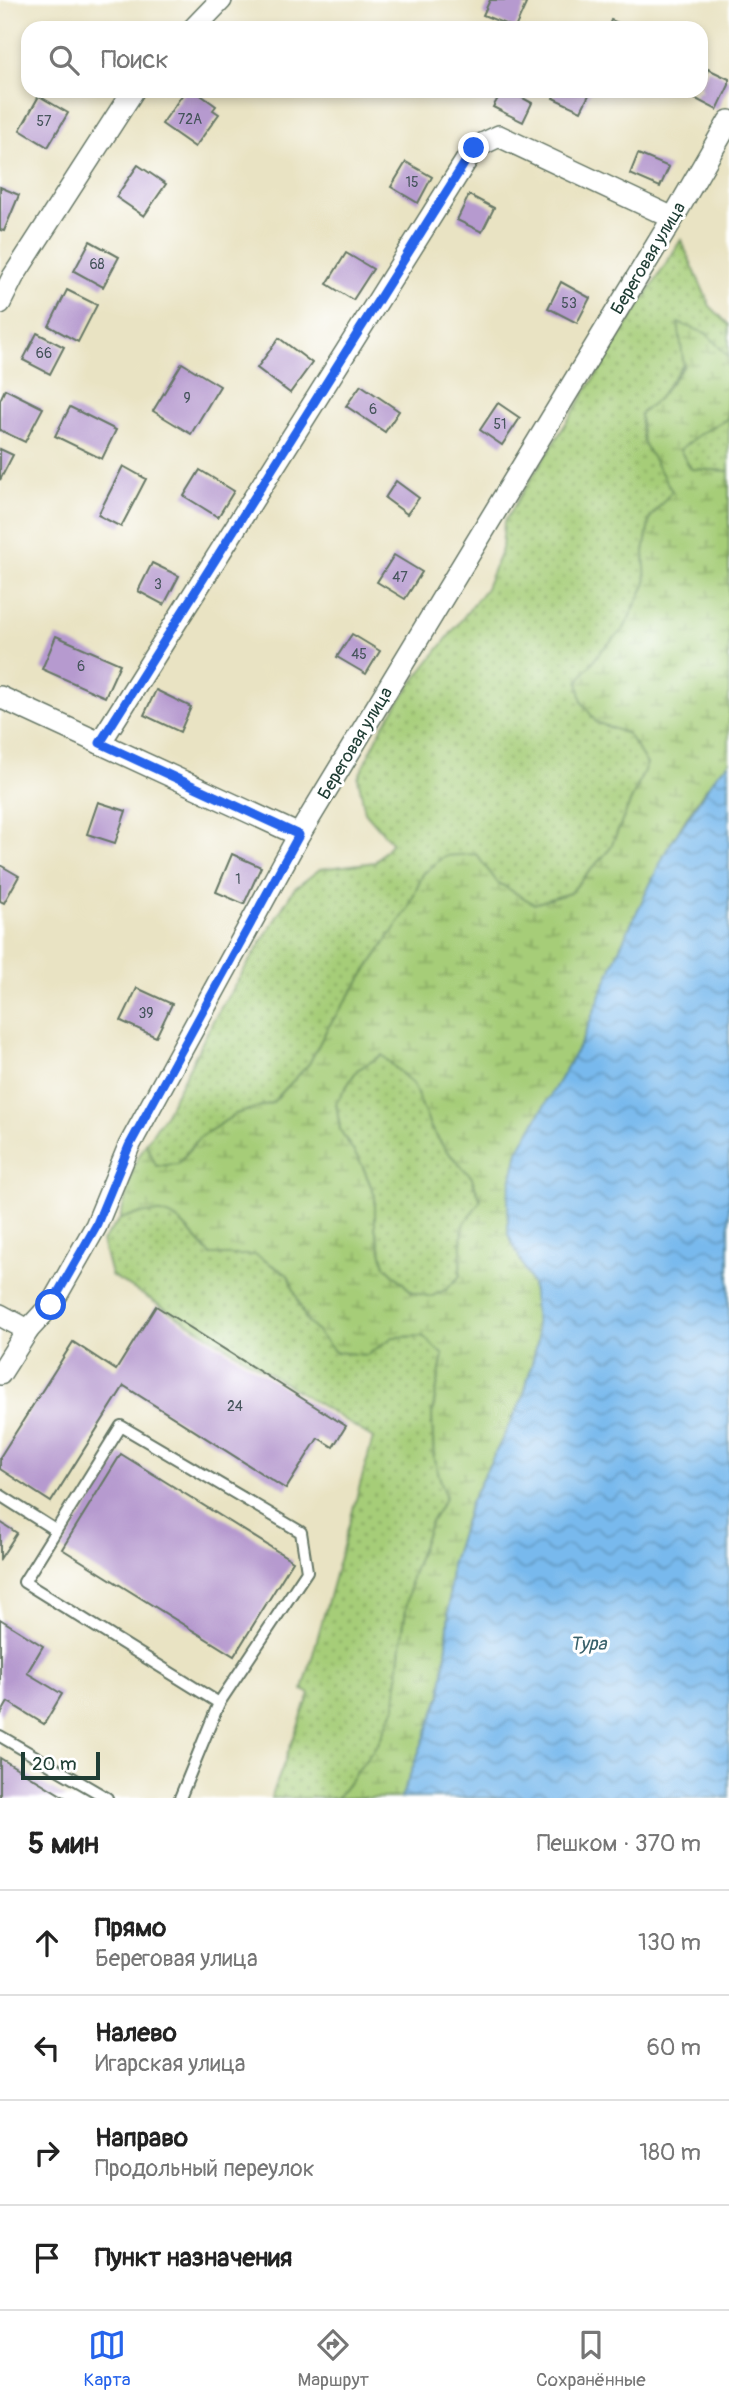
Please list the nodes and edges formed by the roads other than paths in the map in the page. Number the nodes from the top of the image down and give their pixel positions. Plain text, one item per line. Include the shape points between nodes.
1 (220, 0) edge
2 (200, 21) edge
3 (128, 98) edge
4 (729, 121) edge
5 (673, 218) junction
6 (0, 303) edge
7 (0, 697) edge
8 (100, 743) junction
9 (299, 835) junction
10 (0, 1315) edge
11 (28, 1330) junction
12 (0, 1374) edge
13 (0, 1495) edge
14 (55, 1530) junction
15 (219, 1703) junction
16 (0, 1736) edge
17 (107, 1798) edge
18 (180, 1798) edge

1 - 2 street
3 - 6 street via 12,277
4 - 5 street, Береговая улица
5 - 8 street via 499,136 474,148
5 - 9 street, Береговая улица
7 - 8 street
8 - 9 street
9 - 11 street, Береговая улица via 129,1146 96,1226 51,1305
10 - 11 street
11 - 12 street, Береговая улица
13 - 14 lane
14 - 15 lane via 24,1582
14 - 15 lane via 121,1426 301,1532 307,1571
15 - 18 lane
16 - 17 lane

